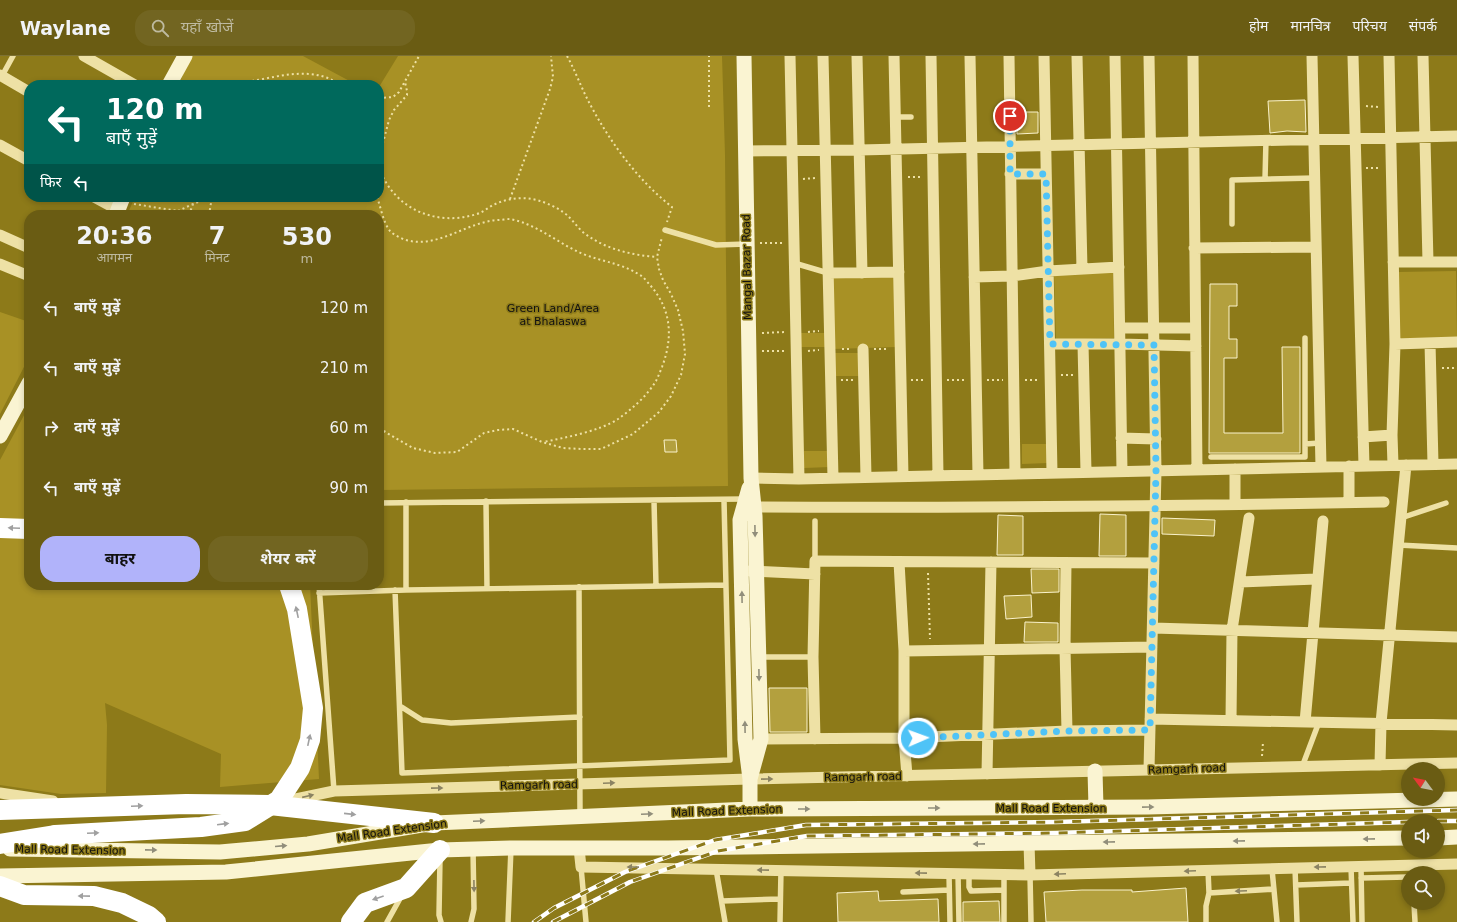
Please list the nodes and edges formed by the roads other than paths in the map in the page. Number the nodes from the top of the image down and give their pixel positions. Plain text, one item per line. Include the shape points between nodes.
1 (13, 56) edge
2 (84, 56) edge
3 (185, 56) edge
4 (744, 56) edge
5 (790, 56) edge
6 (823, 56) edge
7 (857, 56) edge
8 (894, 56) edge
9 (931, 56) edge
10 (970, 56) edge
11 (1009, 56) edge
12 (1044, 56) edge
13 (1077, 56) edge
14 (1115, 56) edge
15 (1149, 56) edge
16 (1192, 56) edge
17 (1312, 56) edge
18 (1353, 56) edge
19 (1389, 56) edge
20 (1423, 56) edge
21 (1, 76) edge
22 (126, 80) edge
23 (172, 80) edge
24 (24, 89) edge
25 (895, 117) junction
26 (911, 117) dead end
27 (1457, 136) edge
28 (1391, 137) junction
29 (1425, 137) junction
30 (1355, 138) junction
31 (1314, 139) junction
32 (1266, 140) junction
33 (1193, 142) junction
34 (1150, 143) junction
35 (1116, 144) junction
36 (0, 145) edge
37 (1046, 145) junction
38 (1079, 145) junction
39 (1010, 146) junction
40 (971, 147) junction
41 (932, 148) junction
42 (896, 149) junction
43 (825, 150) junction
44 (859, 150) junction
45 (745, 151) junction
46 (792, 151) junction
47 (24, 158) edge
48 (1010, 174) junction
49 (1046, 174) junction
50 (1315, 178) junction
51 (1265, 179) junction
52 (108, 202) edge
53 (120, 206) edge
54 (1232, 224) dead end
55 (665, 230) road end
56 (0, 235) edge
57 (747, 244) junction
58 (24, 246) edge
59 (1316, 246) junction
60 (1194, 248) junction
61 (794, 262) junction
62 (1393, 262) junction
63 (1428, 262) junction
64 (1457, 262) edge
65 (0, 264) edge
66 (1118, 267) junction
67 (1082, 269) junction
68 (1048, 271) junction
69 (899, 272) junction
70 (828, 273) junction
71 (862, 273) junction
72 (24, 274) edge
73 (1012, 276) junction
74 (974, 278) junction
75 (1120, 328) junction
76 (1154, 328) junction
77 (1195, 328) junction
78 (1305, 338) dead end
79 (1457, 342) edge
80 (1430, 343) junction
81 (1050, 344) junction
82 (1083, 344) junction
83 (1120, 344) junction
84 (1395, 344) junction
85 (1154, 345) junction
86 (1196, 346) junction
87 (864, 349) dead end
88 (24, 392) edge
89 (1392, 435) junction
90 (0, 436) edge
91 (1363, 437) junction
92 (1121, 438) junction
93 (1156, 439) junction
94 (1320, 443) junction
95 (1305, 444) junction
96 (1211, 457) dead end
97 (1246, 457) junction
98 (1433, 464) junction
99 (1457, 464) edge
100 (1393, 465) junction
101 (1406, 465) junction
102 (1349, 466) junction
103 (1364, 466) junction
104 (1321, 467) junction
105 (1240, 469) junction
106 (1197, 470) junction
107 (1122, 471) junction
108 (1156, 471) junction
109 (1086, 472) junction
110 (1052, 473) junction
111 (1015, 474) junction
112 (938, 475) junction
113 (978, 475) junction
114 (903, 476) junction
115 (866, 477) junction
116 (751, 478) junction
117 (833, 478) junction
118 (799, 479) junction
119 (654, 500) junction
120 (724, 500) junction
121 (406, 502) junction
122 (486, 502) junction
123 (751, 502) junction
124 (1349, 502) junction
125 (1384, 502) dead end
126 (384, 503) edge
127 (1446, 503) dead end
128 (1235, 504) junction
129 (1156, 506) junction
130 (1250, 518) dead end
131 (1400, 518) junction
132 (815, 521) dead end
133 (1323, 521) dead end
134 (0, 528) edge
135 (24, 529) edge
136 (1398, 545) junction
137 (1457, 548) edge
138 (815, 561) junction
139 (899, 562) junction
140 (991, 562) junction
141 (1066, 563) junction
142 (1154, 563) junction
143 (749, 571) junction
144 (815, 574) junction
145 (1317, 579) junction
146 (1240, 582) junction
147 (726, 585) junction
148 (656, 586) junction
149 (579, 587) junction
150 (487, 588) junction
151 (291, 590) edge
152 (319, 590) edge
153 (395, 590) junction
154 (406, 590) junction
155 (319, 594) junction
156 (1152, 628) junction
157 (1232, 630) junction
158 (1312, 633) junction
159 (1388, 635) junction
160 (1457, 637) edge
161 (1152, 647) junction
162 (1065, 648) junction
163 (990, 649) junction
164 (904, 651) junction
165 (759, 657) junction
166 (813, 657) junction
167 (400, 706) junction
168 (580, 717) junction
169 (1231, 720) junction
170 (1305, 722) junction
171 (1319, 722) junction
172 (1381, 723) junction
173 (1150, 724) junction
174 (1457, 725) edge
175 (1067, 731) junction
176 (987, 735) junction
177 (761, 738) junction
178 (815, 738) junction
179 (904, 738) junction
180 (1457, 763) edge
181 (1380, 765) junction
182 (580, 766) junction
183 (1302, 766) junction
184 (1149, 770) junction
185 (1095, 771) junction
186 (987, 774) junction
187 (907, 776) junction
188 (750, 779) junction
189 (580, 784) junction
190 (334, 791) junction
191 (0, 793) edge
192 (1457, 799) edge
193 (270, 805) junction
194 (1096, 807) junction
195 (94, 808) junction
196 (0, 810) edge
197 (750, 810) junction
198 (580, 818) junction
199 (434, 823) junction
200 (1457, 837) edge
201 (1401, 838) edge
202 (1445, 838) edge
203 (0, 844) edge
204 (1029, 844) junction
205 (511, 848) junction
206 (579, 848) junction
207 (0, 849) edge
208 (473, 849) junction
209 (440, 850) junction
210 (1457, 864) edge
211 (582, 867) junction
212 (1356, 867) junction
213 (1295, 868) junction
214 (716, 869) junction
215 (1272, 869) junction
216 (781, 870) junction
217 (1208, 870) junction
218 (959, 874) junction
219 (1004, 875) junction
220 (1030, 875) junction
221 (0, 876) edge
222 (1401, 877) edge
223 (1361, 878) junction
224 (1351, 883) junction
225 (1296, 885) junction
226 (0, 886) edge
227 (406, 888) junction
228 (1274, 889) junction
229 (949, 890) junction
230 (1004, 890) junction
231 (902, 892) dead end
232 (1209, 893) junction
233 (780, 899) junction
234 (722, 901) junction
235 (1414, 910) edge
236 (156, 922) edge
237 (351, 922) edge
238 (387, 922) edge
239 (441, 922) edge
240 (471, 922) edge
241 (508, 922) edge
242 (586, 922) edge
243 (725, 922) edge
244 (780, 922) edge
245 (950, 922) edge
246 (959, 922) edge
247 (1004, 922) edge
248 (1030, 922) edge
249 (1206, 922) edge
250 (1277, 922) edge
251 (1297, 922) edge
252 (1353, 922) edge
253 (1362, 922) edge
254 (1415, 922) edge

1 - 21 lane
2 - 22 street
3 - 23 main road
4 - 45 main road, Mangal Bazar Road
5 - 46 street
6 - 43 street
7 - 44 street
8 - 25 street
9 - 41 street
10 - 40 street
11 - 39 street
12 - 37 street
13 - 38 street
14 - 35 street
15 - 34 street
16 - 33 street
17 - 31 street
18 - 30 street
19 - 28 street
20 - 29 street
21 - 24 street
25 - 26 lane
25 - 42 street
27 - 29 street
28 - 29 street
28 - 30 street
28 - 62 street
29 - 63 street
30 - 31 street
30 - 91 street
31 - 32 street
31 - 50 street
32 - 33 street
32 - 51 lane
33 - 34 street
33 - 60 street
34 - 35 street
34 - 76 street
35 - 38 street
35 - 66 street
36 - 47 street
37 - 38 street
37 - 39 street
37 - 49 street
38 - 67 street
39 - 40 street
39 - 48 street
40 - 41 street
40 - 74 street
41 - 42 street
41 - 112 street
42 - 44 street
42 - 69 street
43 - 44 street
43 - 46 street
43 - 70 street
44 - 71 street
45 - 46 street
45 - 57 main road, Mangal Bazar Road
46 - 61 street
48 - 49 street
48 - 73 street
49 - 68 street
50 - 51 lane
50 - 59 street
51 - 54 lane via 1232,180
52 - 53 street
55 - 57 lane via 716,245
56 - 58 street
57 - 116 main road, Mangal Bazar Road
59 - 60 street
59 - 94 street
60 - 77 street
61 - 70 lane
61 - 118 street
62 - 63 street
62 - 84 street
63 - 64 street
65 - 72 street
66 - 67 street
66 - 75 street
67 - 68 street
68 - 73 street
68 - 81 street
69 - 71 street
69 - 114 street
70 - 71 street
70 - 117 street
73 - 74 street
73 - 111 street
74 - 113 street
75 - 76 street
75 - 83 street
76 - 77 street
76 - 85 street
77 - 86 street
78 - 95 lane
79 - 80 street
80 - 84 street
80 - 98 street
81 - 82 street
81 - 110 street
82 - 83 street
82 - 109 street
83 - 85 street
83 - 92 street
84 - 89 street
85 - 86 street
85 - 93 street
86 - 106 street
87 - 115 street
88 - 90 main road
89 - 91 street
89 - 100 street
91 - 103 street
92 - 93 street
92 - 107 street
93 - 108 street
94 - 95 lane
94 - 104 street
95 - 97 lane via 1305,457
96 - 97 lane
97 - 105 lane
98 - 99 street
98 - 101 street
100 - 101 street
100 - 103 street
101 - 131 street
102 - 103 street
102 - 104 street
102 - 124 street
104 - 105 street
105 - 106 street
105 - 128 street
106 - 108 street
107 - 108 street
107 - 109 street
108 - 129 street
109 - 110 street
110 - 111 street
111 - 113 street
112 - 113 street
112 - 114 street
114 - 115 street
115 - 117 street
116 - 118 street
116 - 123 main road, Mangal Bazar Road
117 - 118 street
119 - 120 lane
119 - 122 lane
119 - 148 lane
120 - 123 lane
120 - 147 lane
121 - 122 lane
121 - 126 lane
121 - 154 lane
122 - 150 lane
123 - 129 street via 843,508
123 - 143 main road, Mangal Bazar Road
124 - 125 street
124 - 128 street
127 - 131 lane
128 - 129 street
129 - 142 street
130 - 146 street
131 - 136 street
132 - 138 lane
133 - 145 street
135 -> 134 highway
136 - 137 lane
136 - 159 street
138 - 139 street
138 - 144 street
139 - 140 street
139 - 164 street
140 - 141 street
140 - 163 street
141 - 142 street
141 - 162 street
142 - 156 street
143 - 144 street
143 - 165 main road
188 -> 143 main road via 745,739
144 - 166 street
145 - 146 street
145 - 158 street
146 - 157 street
147 - 148 lane
147 - 182 lane via 730,760
148 - 149 lane
149 - 150 lane
149 - 168 lane
150 - 154 lane
203 -> 151 highway, bridge via 54,835 201,827 245,821 279,800 300,768 310,740 312,708 297,609
152 - 155 lane
153 - 154 lane
153 - 155 lane
153 - 167 lane
155 - 190 lane
156 - 157 street
156 - 161 street
157 - 158 street
157 - 169 street
158 - 159 street
158 - 170 street
159 - 160 street
159 - 172 street
161 - 162 street
161 - 173 street
162 - 163 street
162 - 175 street
163 - 164 street
163 - 176 street
164 - 179 street
165 - 166 lane
165 -> 177 main road
166 - 178 street
167 - 168 lane via 422,720 451,723
167 - 182 lane via 402,773
168 - 182 lane
169 - 170 street
169 - 173 street
170 - 171 street
171 - 172 street
171 - 183 lane
172 - 174 street
172 - 181 street
173 - 175 street
173 - 184 street
175 - 176 street
176 - 179 street
176 - 186 street
177 - 178 street
177 - 188 main road
178 - 179 street
179 - 187 street
180 - 181 street, Ramgarh road
181 - 183 street, Ramgarh road
182 - 189 lane
183 - 184 street, Ramgarh road
184 - 185 street, Ramgarh road
185 - 186 street, Ramgarh road
185 - 194 main road
186 - 187 street, Ramgarh road
188 -> 187 street, Ramgarh road
189 -> 188 street, Ramgarh road
188 - 197 main road
190 -> 189 street, Ramgarh road
189 - 198 lane
193 -> 190 street, Ramgarh road
191 - 195 street
194 -> 192 main road, Mall Road Extension
195 -> 193 highway via 186,804
193 -> 199 highway
197 -> 194 main road, Mall Road Extension
195 - 196 highway
198 -> 197 main road, Mall Road Extension
199 -> 198 main road, Mall Road Extension
207 -> 199 main road, Mall Road Extension via 220,852 308,844
200 - 202 main road
201 -> 204 main road, Mall Road Extension
204 -> 206 main road, Mall Road Extension
204 - 220 street
205 - 206 main road, Mall Road Extension
205 - 208 main road, Mall Road Extension
205 - 241 lane
206 - 211 street
208 - 209 main road, Mall Road Extension
208 -> 240 lane via 474,909
209 - 221 main road, Mall Road Extension via 226,872
209 - 227 highway
209 - 239 lane
210 - 212 street via 1412,868
214 -> 211 street
211 - 242 lane
212 -> 213 street
212 - 223 lane
212 - 224 lane
213 - 215 street
213 - 225 lane
216 -> 214 street
214 - 234 lane
215 - 217 street
215 - 228 lane
218 -> 216 street
216 - 233 lane
217 -> 220 street
217 - 232 lane
218 - 219 street
218 - 229 lane
218 - 230 lane via 971,891
218 - 246 lane
219 - 220 street
219 - 230 lane
220 - 248 lane
222 - 223 lane
223 - 253 lane
224 - 225 lane
224 - 252 lane
225 - 251 lane
236 -> 226 highway via 122,903 94,896 24,894
227 -> 237 highway via 365,902
227 - 238 lane
228 -> 232 lane
228 - 250 lane
229 - 231 lane
229 - 245 lane
230 - 247 lane
232 - 249 lane
233 - 234 lane
233 - 244 lane
234 - 243 lane
235 - 254 lane

